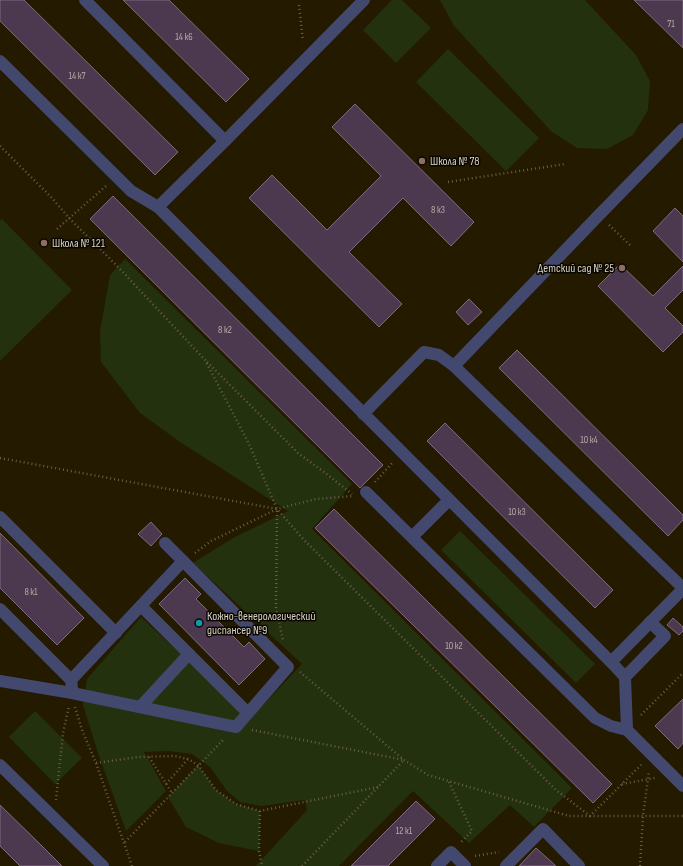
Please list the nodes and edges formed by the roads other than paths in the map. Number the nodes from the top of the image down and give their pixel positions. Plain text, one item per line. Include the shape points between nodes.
1 (85, 0) edge
2 (364, 0) edge
3 (0, 61) edge
4 (683, 129) edge
5 (225, 141) junction
6 (158, 207) junction
7 (454, 366) junction
8 (363, 414) junction
9 (366, 492) road end
10 (449, 500) junction
11 (0, 516) edge
12 (412, 537) junction
13 (164, 543) dead end
14 (183, 561) junction
15 (683, 588) edge
16 (141, 606) junction
17 (0, 609) edge
18 (650, 622) junction
19 (116, 633) junction
20 (189, 654) junction
21 (611, 662) junction
22 (625, 677) junction
23 (71, 680) junction
24 (0, 681) edge
25 (72, 693) junction
26 (140, 707) junction
27 (248, 713) junction
28 (626, 730) junction
29 (0, 765) edge
30 (683, 786) edge
31 (458, 859) edge
32 (103, 866) edge
33 (437, 866) edge
34 (506, 866) edge
35 (579, 866) edge

1 - 5 lane
2 - 5 lane
3 - 6 lane via 132,191
4 - 7 lane
5 - 6 lane
6 - 8 lane
7 - 8 lane via 439,355 424,352
7 - 15 lane
8 - 10 lane
9 - 12 lane
10 - 12 lane
10 - 21 lane
11 - 19 lane
12 - 28 lane via 596,718
13 - 14 lane
14 - 16 lane
14 - 27 lane via 288,666
15 - 18 lane
16 - 19 lane
16 - 20 lane
17 - 23 lane
18 - 21 lane
18 - 22 lane via 665,636
19 - 23 lane
20 - 26 lane
20 - 27 lane
21 - 22 lane
22 - 28 lane
23 - 25 lane
24 - 25 lane
25 - 26 lane
26 - 27 lane via 236,727
28 - 30 lane
29 - 32 lane
31 - 33 lane
34 - 35 lane via 543,829

